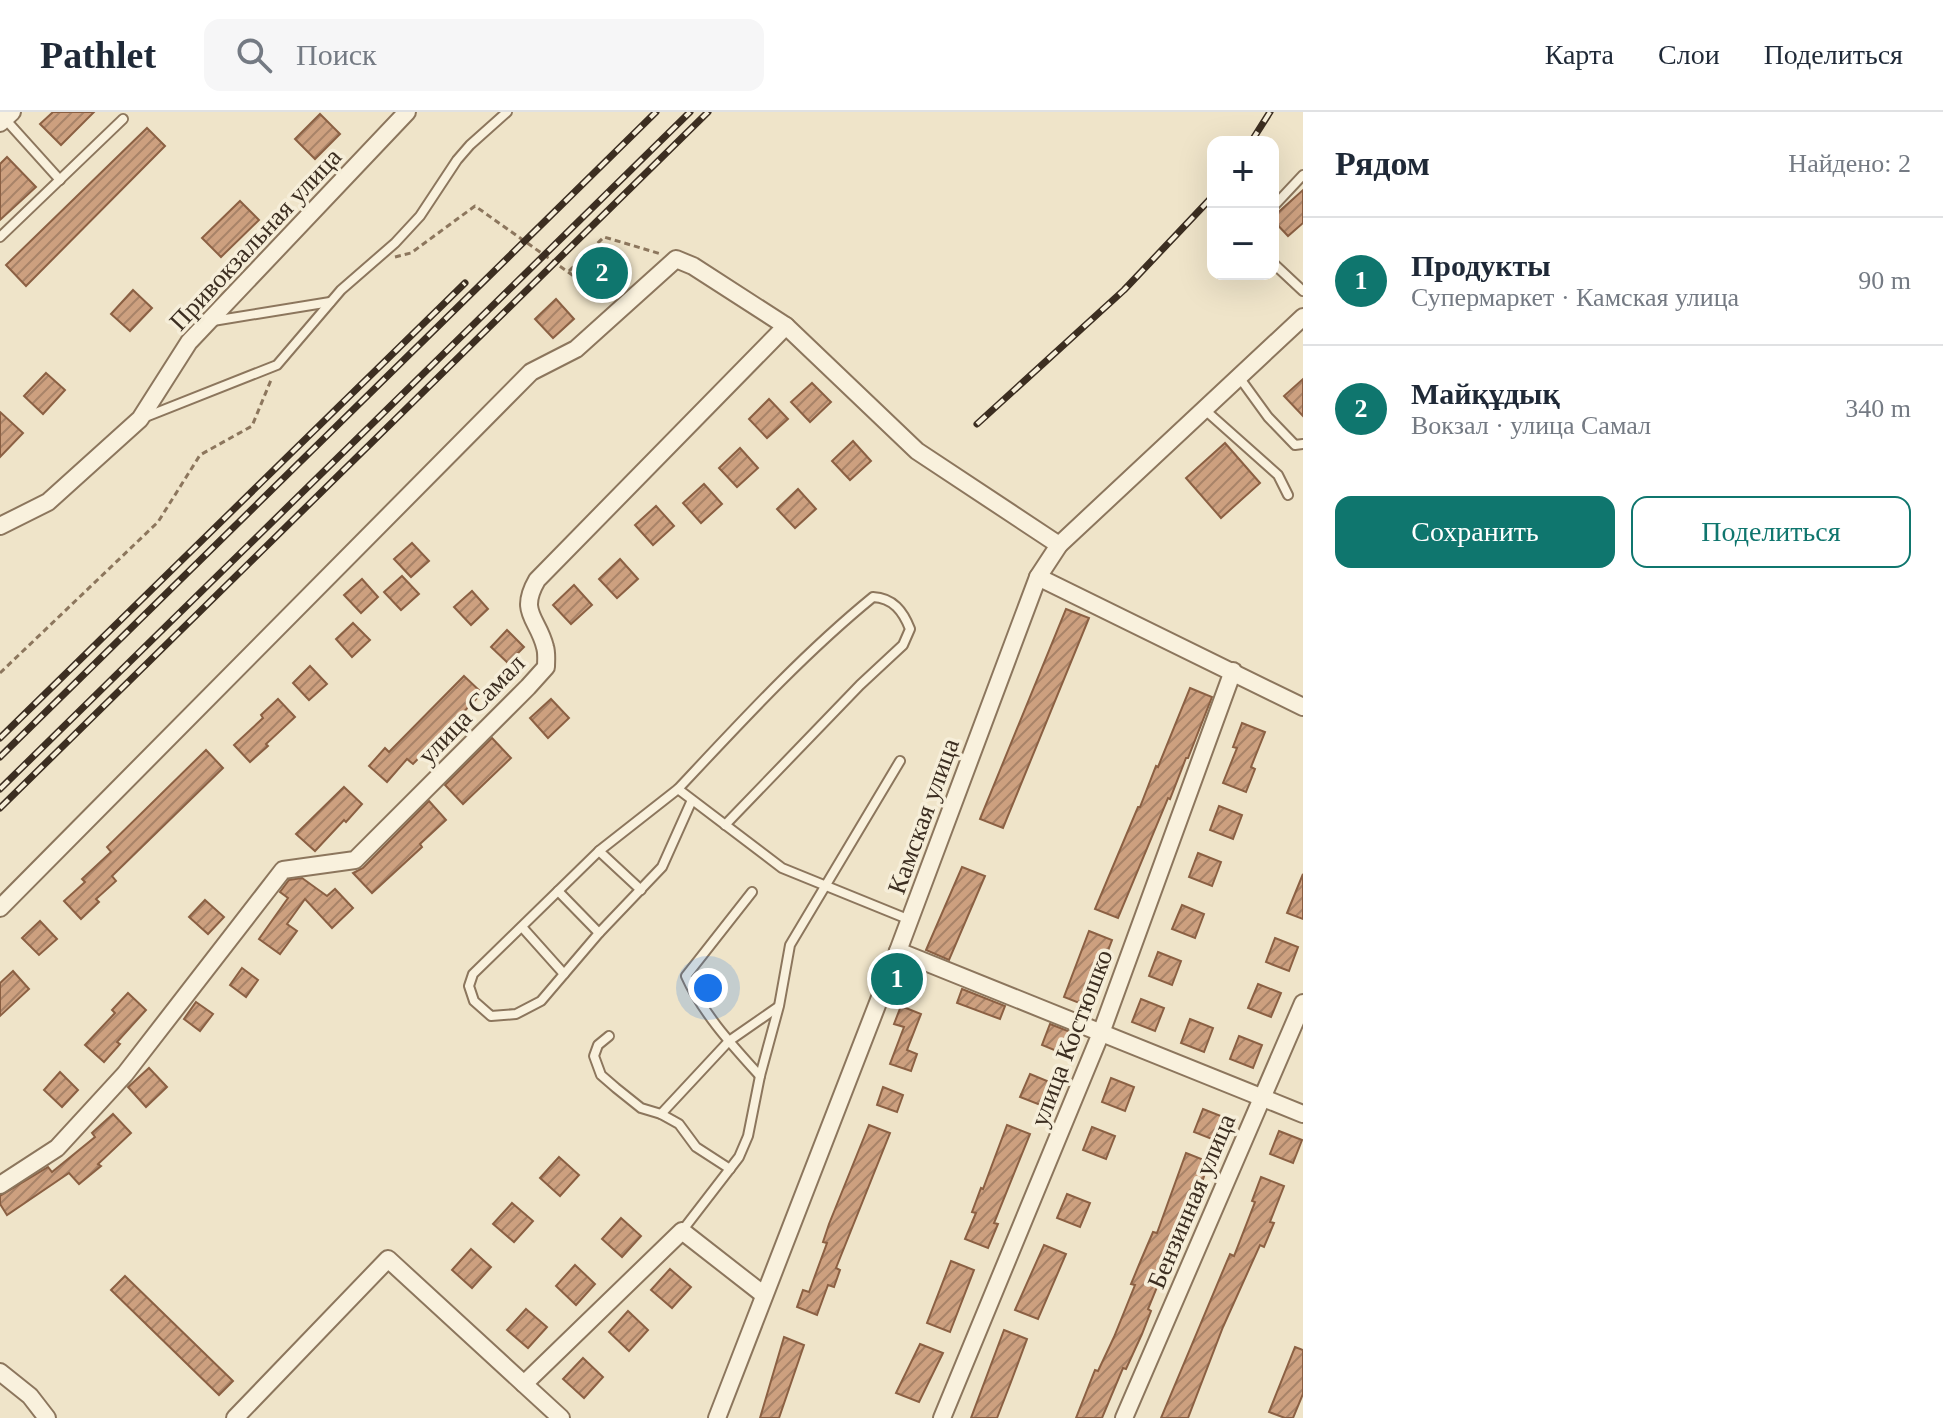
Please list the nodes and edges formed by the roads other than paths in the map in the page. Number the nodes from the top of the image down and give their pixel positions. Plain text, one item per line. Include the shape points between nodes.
1 (407, 112) edge
2 (505, 113) edge
3 (5, 118) edge
4 (123, 119) dead end
5 (1303, 175) edge
6 (60, 180) junction
7 (1279, 201) edge
8 (0, 237) edge
9 (1279, 269) edge
10 (1303, 291) edge
11 (331, 301) junction
12 (1303, 317) edge
13 (208, 322) junction
14 (786, 326) junction
15 (1239, 377) junction
16 (1204, 409) junction
17 (140, 419) junction
18 (1303, 444) edge
19 (1288, 495) dead end
20 (0, 526) edge
21 (1059, 545) junction
22 (1038, 577) junction
23 (1233, 671) junction
24 (1303, 707) edge
25 (900, 761) dead end
26 (678, 789) junction
27 (692, 800) junction
28 (725, 825) junction
29 (599, 851) junction
30 (825, 886) junction
31 (641, 890) junction
32 (558, 891) junction
33 (752, 892) dead end
34 (0, 908) edge
35 (910, 920) junction
36 (522, 927) junction
37 (599, 933) junction
38 (898, 951) junction
39 (564, 974) junction
40 (1303, 1003) edge
41 (779, 1006) junction
42 (1101, 1033) junction
43 (609, 1036) dead end
44 (729, 1041) junction
45 (760, 1076) junction
46 (1261, 1097) junction
47 (661, 1114) junction
48 (1303, 1114) edge
49 (730, 1169) junction
50 (0, 1185) edge
51 (682, 1231) junction
52 (764, 1295) junction
53 (0, 1372) edge
54 (524, 1384) junction
55 (47, 1418) edge
56 (235, 1418) edge
57 (561, 1418) edge
58 (717, 1418) edge
59 (942, 1418) edge
60 (1124, 1418) edge

1 - 13 street, Привокзальная улица
2 - 11 lane via 470,145 420,216
3 - 6 lane
4 - 6 lane
5 - 7 lane
6 - 8 lane
9 - 10 lane
11 - 13 lane
11 - 17 lane via 277,365
12 - 15 street, Камская улица
13 - 17 street, Привокзальная улица via 189,342
14 - 21 street via 917,451
14 - 34 street via 676,259 576,349 531,372
14 - 50 street, улица Самал via 537,580 528,596 546,667 528,687 355,860 283,870 125,1074 57,1148
15 - 16 street, Камская улица
15 - 18 lane via 1268,417 1295,445
16 - 19 lane via 1278,475
16 - 21 street, Камская улица
17 - 20 street, Привокзальная улица via 48,502
21 - 22 street, Камская улица
22 - 23 street
22 - 35 street, Камская улица
23 - 24 street
23 - 42 street, улица Костюшко
25 - 30 lane
26 - 27 lane
26 - 28 lane via 841,623 873,597 894,604 910,629 903,645
26 - 29 lane
27 - 28 lane
27 - 31 lane via 662,867
28 - 30 lane via 782,868
29 - 31 lane
29 - 32 lane
30 - 35 lane
30 - 41 lane via 790,945
31 - 37 lane
32 - 36 lane
32 - 37 lane
33 - 44 lane via 686,976
35 - 38 street, Камская улица
36 - 39 lane
36 - 39 lane via 473,974 469,986 481,1010 491,1016 516,1014 541,1001
37 - 39 lane
38 - 42 street
38 - 52 street, Камская улица
40 - 46 street, Бензинная улица
41 - 44 lane
41 - 45 lane
42 - 46 street
42 - 59 street, улица Костюшко
43 - 47 lane via 594,1056 601,1075 641,1108
44 - 45 lane
44 - 47 lane
45 - 49 lane via 748,1136
46 - 48 street
46 - 60 street, Бензинная улица
47 - 49 lane
49 - 51 lane
51 - 52 street
51 - 54 street
52 - 58 street, Камская улица
53 - 55 street
54 - 56 street via 388,1259
54 - 57 street

